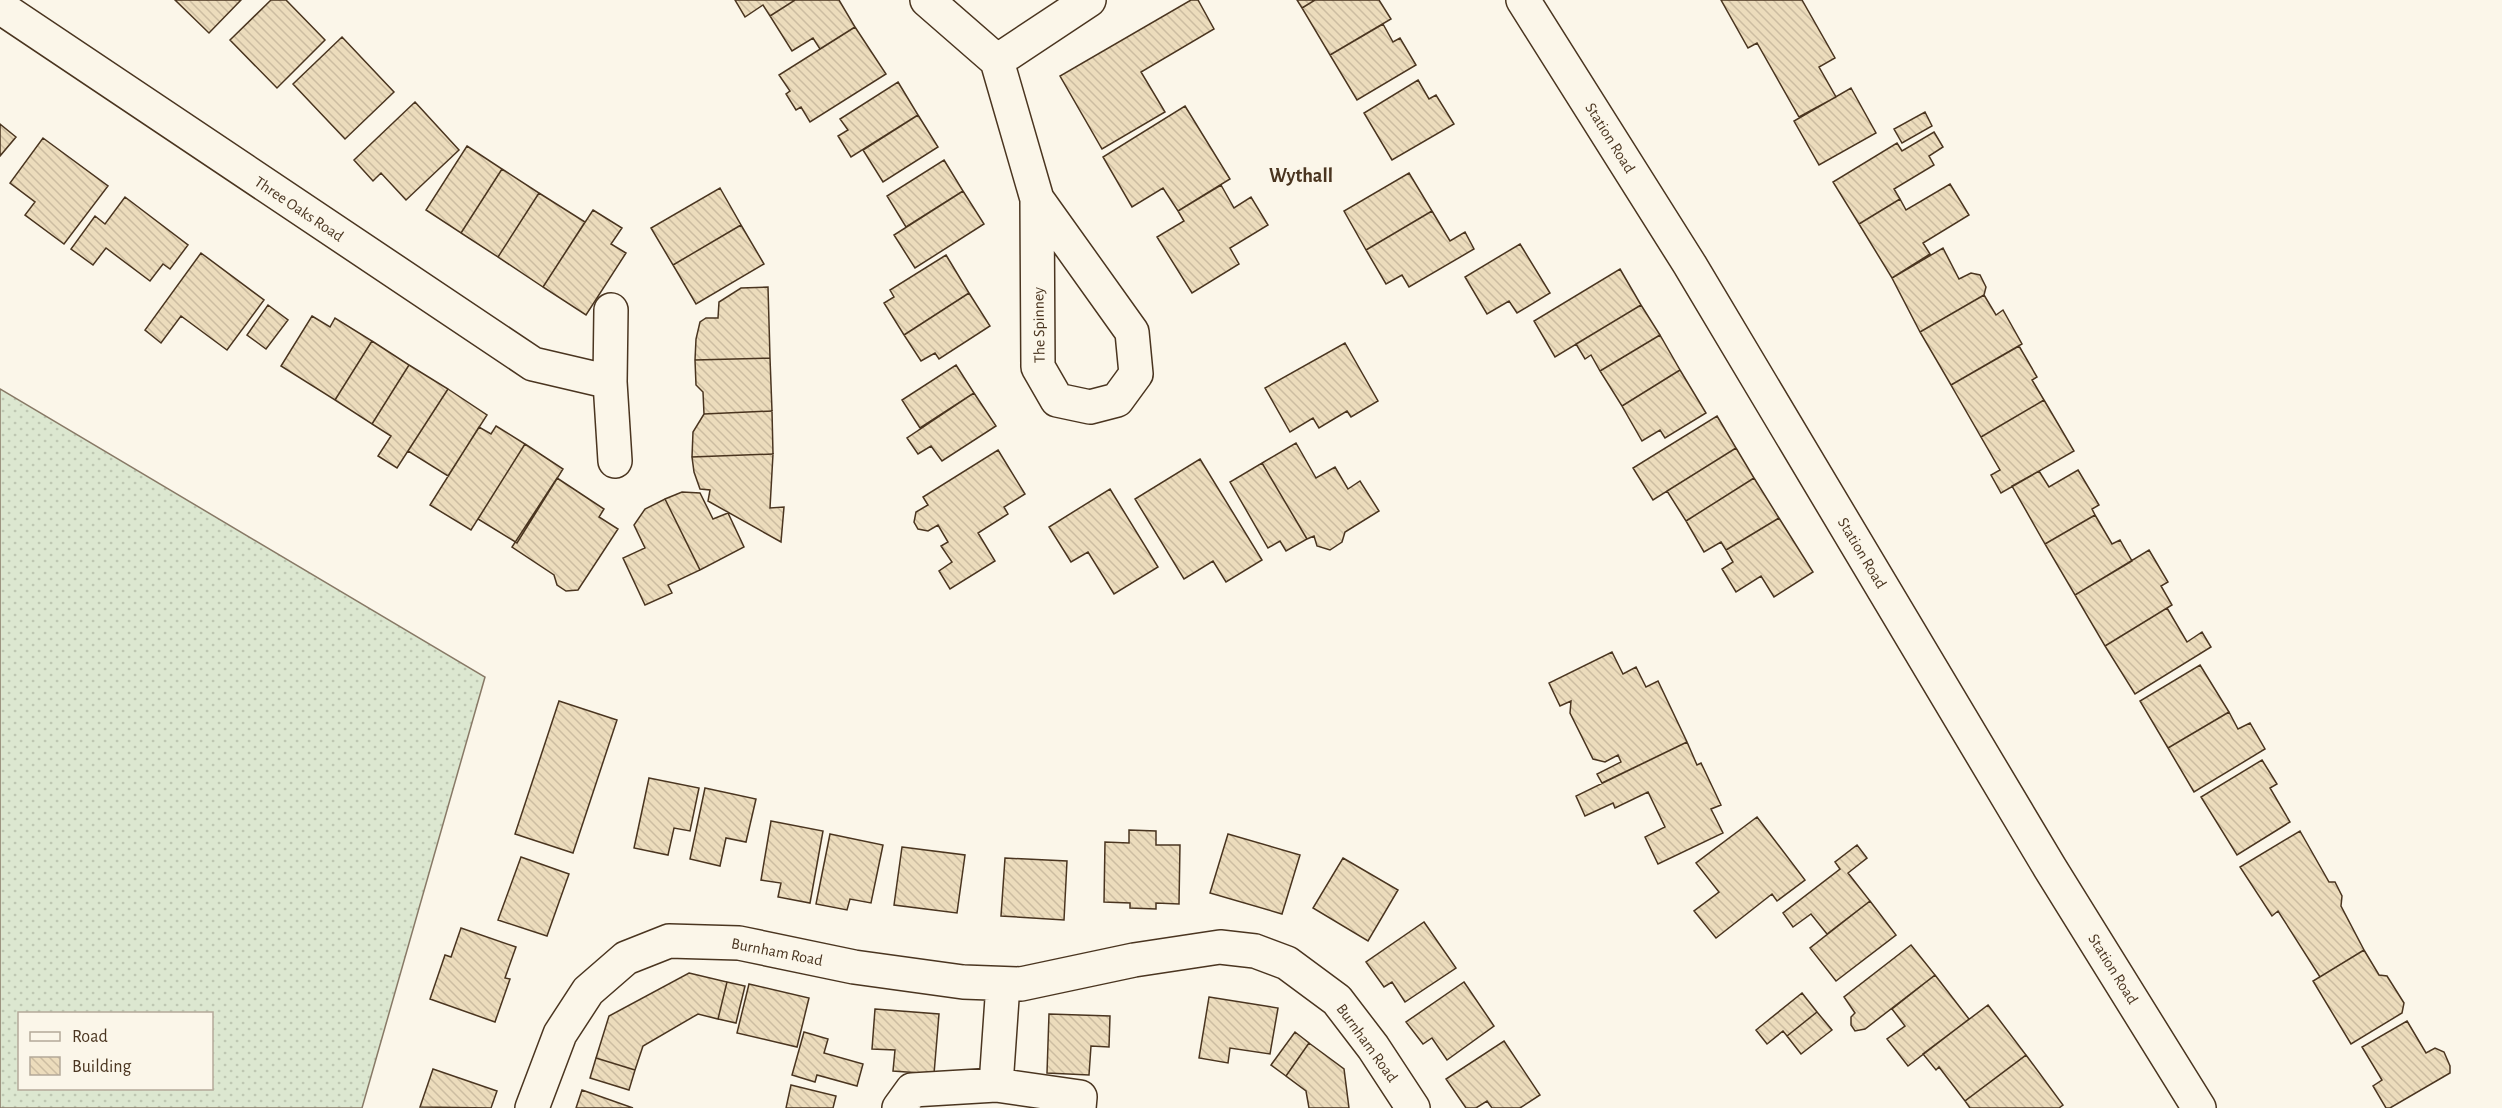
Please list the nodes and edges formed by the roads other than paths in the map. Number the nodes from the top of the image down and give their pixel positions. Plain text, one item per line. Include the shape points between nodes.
1 (927, 0) edge
2 (1089, 0) edge
3 (1523, 0) edge
4 (0, 7) edge
5 (998, 60) junction
6 (1038, 199) junction
7 (611, 310) dead end
8 (610, 382) junction
9 (615, 461) dead end
10 (1003, 984) junction
11 (996, 1085) junction
12 (532, 1108) edge
13 (899, 1108) edge
14 (1079, 1108) edge
15 (1413, 1108) edge
16 (2199, 1108) edge

1 - 5 street
2 - 5 street
3 - 16 street, Station Road via 1690,265 2050,868
4 - 8 street, Three Oaks Road via 533,364
5 - 6 street, The Spinney
6 - 6 street, The Spinney via 1038,367 1057,400 1090,407 1117,400 1136,374 1132,332
7 - 8 street
8 - 9 street
10 - 11 street
10 - 12 street, Burnham Road via 854,967 739,943 669,941 626,958 588,991 560,1034
10 - 15 street, Burnham Road via 1021,984 1220,947 1256,951 1287,963 1337,1000
11 - 13 street via 912,1090
11 - 14 street via 1080,1098

